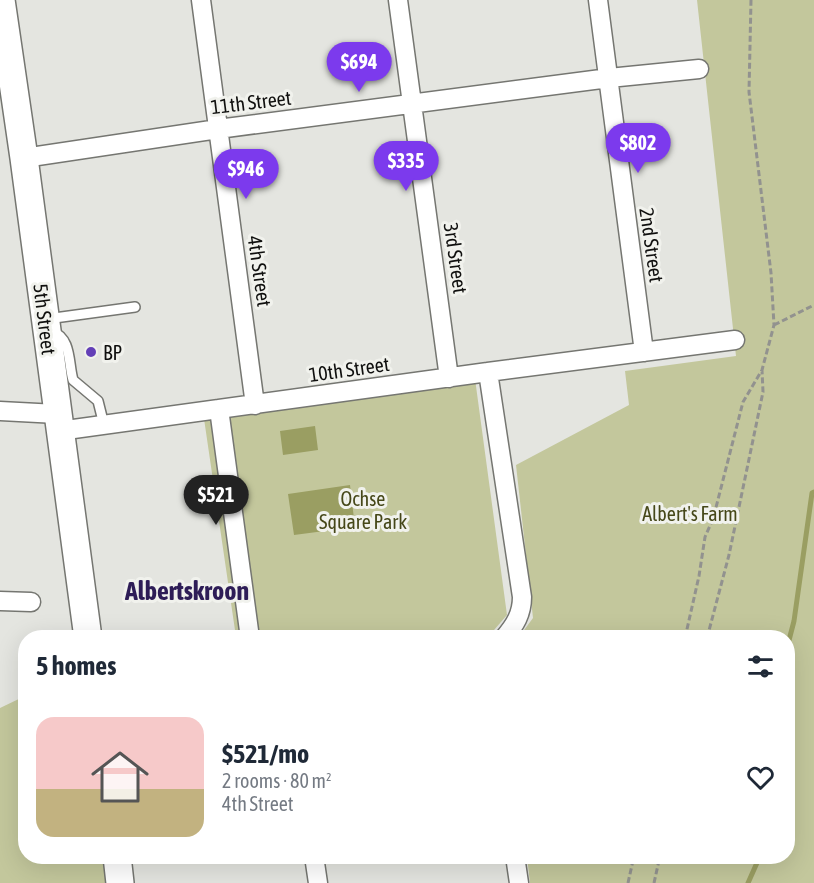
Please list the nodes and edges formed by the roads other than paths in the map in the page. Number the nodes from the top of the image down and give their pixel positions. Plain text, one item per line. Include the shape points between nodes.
1 (1, 0) edge
2 (201, 0) edge
3 (398, 0) edge
4 (598, 0) edge
5 (3, 34) edge
6 (699, 69) dead end
7 (609, 78) junction
8 (413, 105) junction
9 (218, 129) junction
10 (24, 158) junction
11 (135, 307) dead end
12 (46, 324) junction
13 (735, 340) dead end
14 (644, 352) junction
15 (488, 372) junction
16 (449, 378) junction
17 (255, 405) junction
18 (219, 409) junction
19 (0, 411) edge
20 (58, 423) junction
21 (104, 425) junction
22 (0, 601) edge
23 (31, 602) dead end
24 (87, 630) edge
25 (249, 630) edge
26 (510, 630) edge
27 (118, 864) edge
28 (315, 864) edge
29 (516, 864) edge
30 (120, 883) edge
31 (318, 883) edge
32 (519, 883) edge

1 - 5 main road, 5th Street
2 - 9 street, 4th Street
3 - 8 street, 3rd Street
4 - 7 street, 2nd Street
5 - 10 main road, 5th Street
6 - 7 street, 11th Street
7 - 8 street, 11th Street
7 - 14 street, 2nd Street
8 - 9 street, 11th Street
8 - 16 street, 3rd Street
9 - 10 street, 11th Street
9 - 17 street, 4th Street
10 - 12 main road, 5th Street
11 - 12 lane
12 - 20 main road, 5th Street
12 - 21 lane via 65,341 73,380 98,401
13 - 14 street, 10th Street
14 - 15 street, 10th Street
15 - 16 street, 10th Street
15 - 26 street via 522,597 517,621
16 - 17 street, 10th Street
17 - 18 street, 10th Street
18 - 21 street, 10th Street
18 - 25 street
19 - 20 street, 10th Street
20 - 21 street, 10th Street
20 - 24 main road, 5th Street
22 - 23 street
27 - 30 main road
28 - 31 street
29 - 32 street

